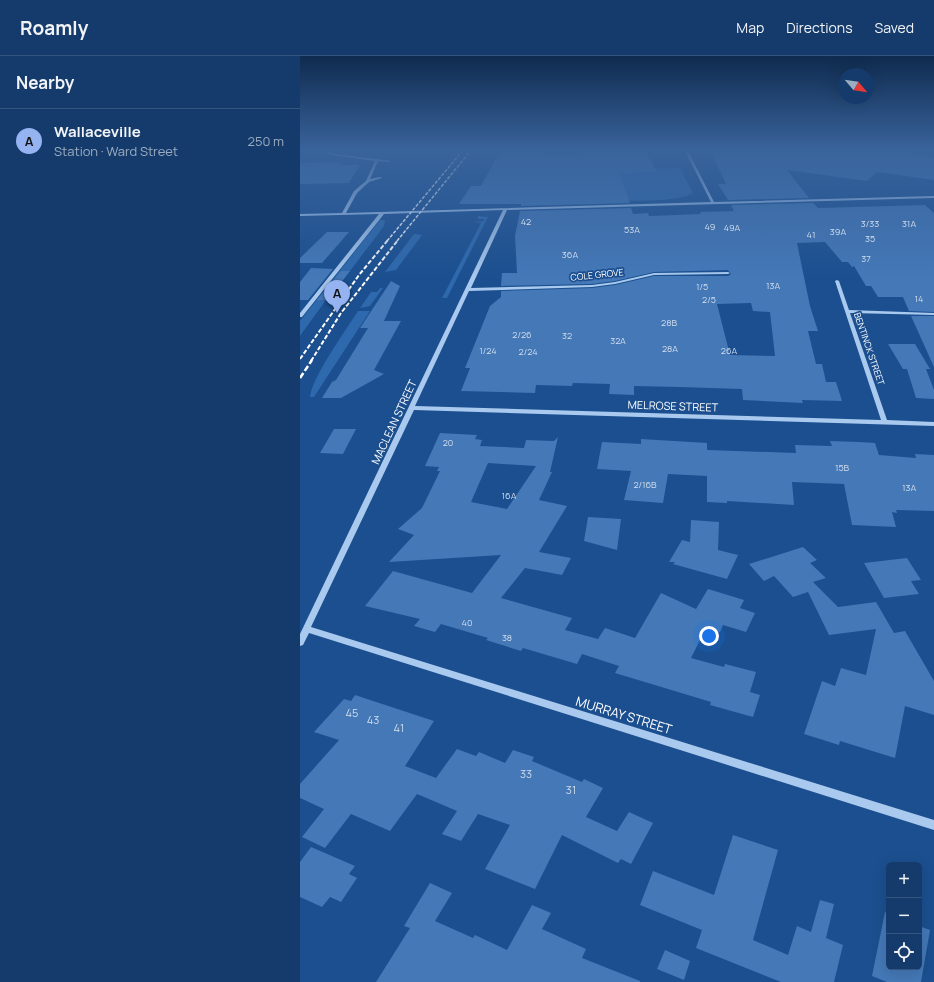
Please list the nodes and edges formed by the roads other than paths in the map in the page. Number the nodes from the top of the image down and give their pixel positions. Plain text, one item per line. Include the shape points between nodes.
1 (355, 192) edge
2 (707, 192) edge
3 (934, 197) edge
4 (713, 203) junction
5 (506, 209) junction
6 (383, 212) junction
7 (344, 214) junction
8 (300, 215) edge
9 (728, 272) dead end
10 (836, 281) dead end
11 (467, 290) junction
12 (847, 311) junction
13 (934, 314) edge
14 (300, 316) edge
15 (412, 408) junction
16 (885, 422) junction
17 (934, 424) edge
18 (307, 628) junction
19 (300, 642) edge
20 (934, 825) edge

1 - 7 street
2 - 4 street
3 - 4 street
4 - 5 street
5 - 6 street
5 - 11 street, MACLEAN STREET
6 - 7 street
6 - 14 street
7 - 8 street
9 - 11 street, COLE GROVE via 654,274 592,286
10 - 12 street, BENTINCK STREET
11 - 15 street, MACLEAN STREET
12 - 13 street
12 - 16 street, BENTINCK STREET
15 - 16 street, MELROSE STREET
15 - 18 street, MACLEAN STREET
16 - 17 street, MELROSE STREET
18 - 19 street, MACLEAN STREET
18 - 20 street, MURRAY STREET

